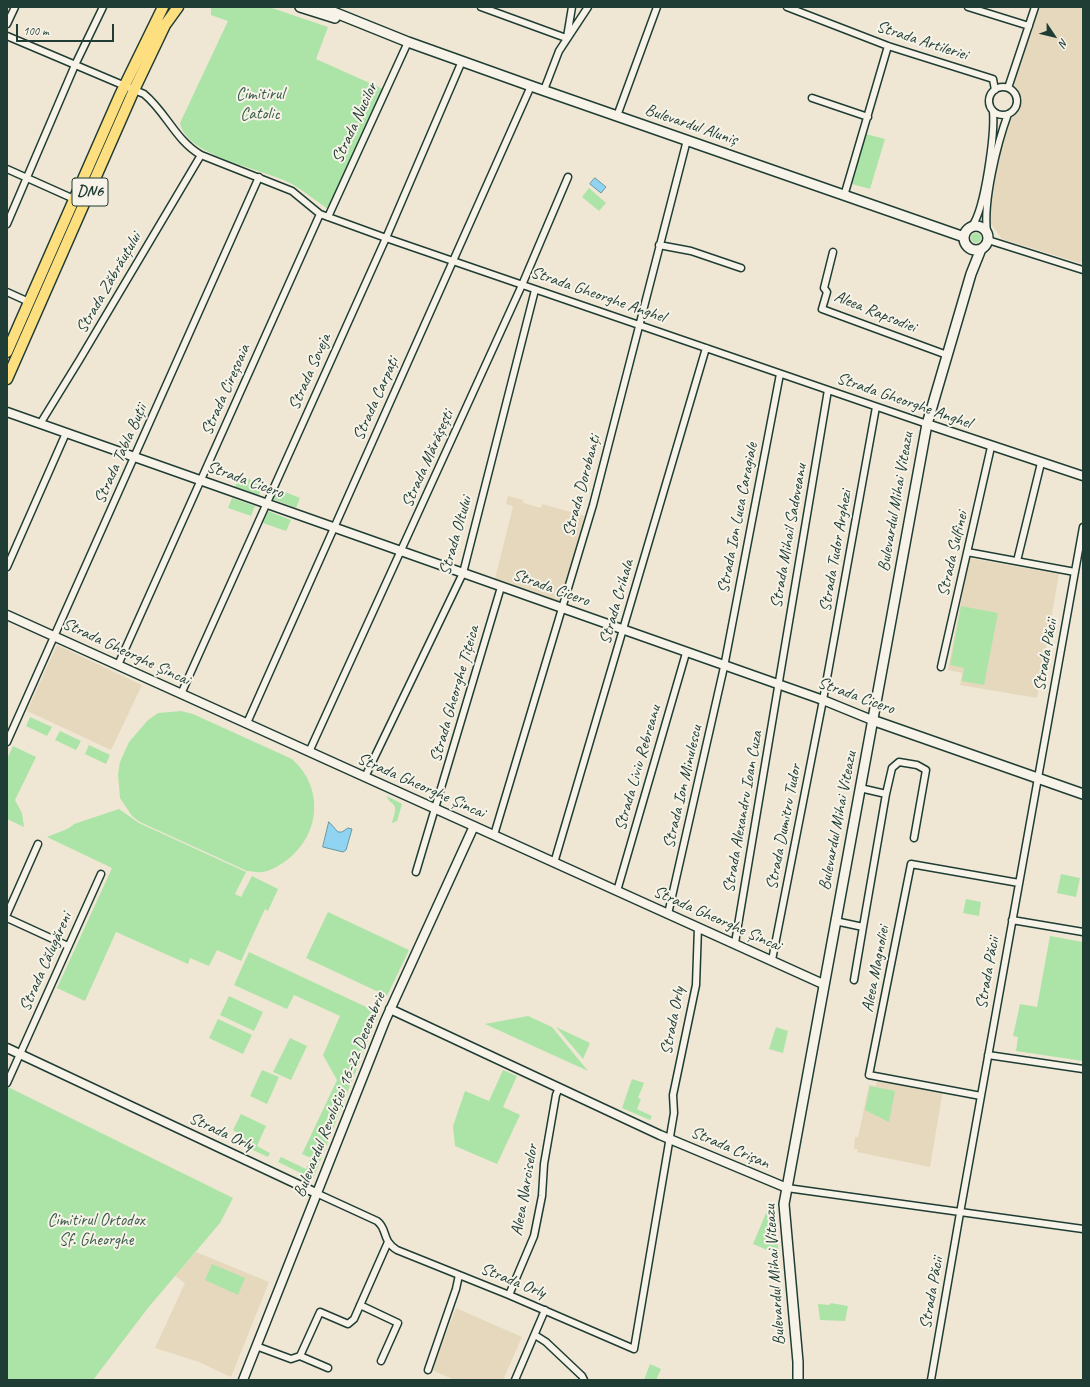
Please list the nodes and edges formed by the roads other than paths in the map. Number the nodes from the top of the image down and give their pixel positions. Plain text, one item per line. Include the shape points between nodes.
1 (15, 7) edge
2 (103, 7) edge
3 (163, 7) edge
4 (178, 7) edge
5 (300, 7) edge
6 (321, 7) edge
7 (481, 7) edge
8 (572, 7) edge
9 (588, 7) edge
10 (657, 7) edge
11 (787, 7) edge
12 (968, 7) edge
13 (1035, 7) edge
14 (7, 24) edge
15 (1028, 26) junction
16 (7, 36) edge
17 (566, 38) junction
18 (408, 42) junction
19 (888, 46) junction
20 (462, 61) junction
21 (75, 65) junction
22 (124, 86) junction
23 (531, 86) junction
24 (1008, 88) junction
25 (134, 90) junction
26 (544, 90) junction
27 (995, 90) junction
28 (812, 98) dead end
29 (993, 111) junction
30 (1008, 114) junction
31 (617, 116) junction
32 (868, 117) junction
33 (687, 140) junction
34 (201, 155) junction
35 (7, 169) edge
36 (568, 176) dead end
37 (259, 177) junction
38 (27, 178) junction
39 (844, 196) junction
40 (74, 199) junction
41 (320, 214) junction
42 (328, 217) junction
43 (7, 224) edge
44 (972, 226) junction
45 (987, 236) junction
46 (964, 237) junction
47 (386, 238) junction
48 (659, 246) junction
49 (967, 246) junction
50 (981, 249) junction
51 (833, 252) dead end
52 (454, 262) junction
53 (741, 268) dead end
54 (1083, 270) edge
55 (971, 274) junction
56 (522, 285) junction
57 (535, 290) junction
58 (7, 292) edge
59 (29, 302) junction
60 (638, 325) junction
61 (706, 348) junction
62 (7, 352) edge
63 (947, 355) junction
64 (780, 374) junction
65 (7, 379) edge
66 (828, 390) junction
67 (876, 407) junction
68 (7, 412) edge
69 (40, 424) junction
70 (927, 424) junction
71 (66, 434) junction
72 (991, 447) junction
73 (135, 458) junction
74 (1041, 463) junction
75 (1083, 476) edge
76 (200, 481) junction
77 (266, 504) junction
78 (1083, 527) edge
79 (333, 528) junction
80 (401, 552) junction
81 (967, 552) junction
82 (1017, 561) junction
83 (7, 567) edge
84 (1075, 572) junction
85 (463, 573) junction
86 (501, 587) junction
87 (562, 608) junction
88 (7, 615) edge
89 (623, 630) junction
90 (54, 636) junction
91 (686, 653) junction
92 (118, 665) junction
93 (724, 667) junction
94 (941, 667) dead end
95 (778, 686) junction
96 (181, 694) junction
97 (823, 700) junction
98 (872, 720) junction
99 (247, 723) junction
100 (9, 734) edge
101 (7, 742) edge
102 (309, 752) junction
103 (366, 777) junction
104 (1038, 778) junction
105 (860, 788) junction
106 (886, 794) junction
107 (1083, 794) edge
108 (436, 809) junction
109 (474, 826) junction
110 (494, 835) junction
111 (914, 838) dead end
112 (38, 844) dead end
113 (554, 863) junction
114 (416, 872) dead end
115 (101, 874) dead end
116 (1019, 883) junction
117 (617, 891) junction
118 (7, 914) edge
119 (668, 914) junction
120 (7, 918) edge
121 (1012, 920) junction
122 (835, 922) junction
123 (698, 927) junction
124 (863, 927) junction
125 (1083, 932) edge
126 (735, 943) junction
127 (68, 946) junction
128 (772, 960) junction
129 (854, 980) dead end
130 (823, 984) junction
131 (390, 1009) junction
132 (7, 1048) edge
133 (20, 1054) junction
134 (988, 1054) junction
135 (1083, 1069) edge
136 (7, 1083) edge
137 (559, 1088) junction
138 (981, 1096) junction
139 (668, 1139) junction
140 (786, 1188) junction
141 (316, 1193) junction
142 (960, 1213) junction
143 (1083, 1229) edge
144 (388, 1242) junction
145 (459, 1275) junction
146 (509, 1295) junction
147 (360, 1305) junction
148 (546, 1310) junction
149 (535, 1335) junction
150 (256, 1346) junction
151 (300, 1356) junction
152 (381, 1362) dead end
153 (328, 1368) dead end
154 (428, 1370) dead end
155 (243, 1380) edge
156 (515, 1380) edge
157 (584, 1380) edge
158 (798, 1380) edge
159 (931, 1380) edge

1 - 14 street
2 - 21 street
3 - 22 main road, DN6
4 - 25 main road, DN6 via 165,25
5 - 18 main road, Bulevardul Aluniș
6 - 18 main road, Bulevardul Aluniș
7 - 17 street
8 - 17 street
9 - 17 street
10 - 31 street
11 - 19 street, Strada Artileriei
12 - 15 street
13 - 15 street
15 - 24 street
16 - 21 street, Strada Gheorghe Anghel
17 - 26 street
18 - 20 main road, Bulevardul Aluniș
18 - 42 street, Strada Nucilor
19 - 27 street, Strada Artileriei via 993,79
19 - 32 street
20 - 23 main road, Bulevardul Aluniș
20 - 47 street, Strada Soveja
21 - 22 street, Strada Gheorghe Anghel
21 - 38 street
22 - 25 street, Strada Gheorghe Anghel
22 - 40 main road, DN6
23 - 26 main road, Bulevardul Aluniș
23 - 52 street, Strada Carpați
24 - 27 street
24 - 30 street via 1017,99 1015,108
25 - 34 street, Strada Gheorghe Anghel via 152,101 190,149
25 - 65 main road, DN6
26 - 31 main road, Bulevardul Aluniș
27 - 29 street via 989,100
28 - 32 street
29 - 30 street via 1000,115
29 - 44 street via 995,124 987,172 978,214
30 - 45 street via 997,147 987,207
31 - 33 main road, Bulevardul Aluniș
32 - 39 street
33 - 39 main road, Bulevardul Aluniș
33 - 48 street, Strada Dorobanți
34 - 37 street, Strada Gheorghe Anghel
34 - 69 street, Strada Zăbrăuțului
35 - 38 street
36 - 56 street, Strada Mărășești
37 - 41 street, Strada Gheorghe Anghel via 292,191
37 - 73 street, Strada Tabla Buții
38 - 40 street
38 - 43 street
39 - 46 main road, Bulevardul Aluniș
40 - 59 main road, DN6
41 - 42 street, Strada Gheorghe Anghel
41 - 76 street, Strada Cireșoaia
42 - 47 street, Strada Gheorghe Anghel
44 - 45 main road via 979,226
44 - 46 main road via 966,230
45 - 50 main road, Bulevardul Mihai Viteazu
45 - 54 street
46 - 49 main road, Bulevardul Mihai Viteazu
47 - 52 street, Strada Gheorghe Anghel
47 - 77 street, Strada Soveja
48 - 53 street via 691,251
48 - 60 street, Strada Dorobanți
49 - 50 main road via 974,250
49 - 55 main road, Bulevardul Mihai Viteazu
50 - 55 main road, Bulevardul Mihai Viteazu
51 - 63 street, Aleea Rapsodiei via 824,288 827,292 822,309
52 - 56 street, Strada Gheorghe Anghel
52 - 79 street, Strada Carpați
55 - 63 main road, Bulevardul Mihai Viteazu
56 - 57 street, Strada Gheorghe Anghel
56 - 80 street, Strada Mărășești
57 - 60 street, Strada Gheorghe Anghel
57 - 85 street, Strada Oltului
58 - 59 street
59 - 62 main road, DN6
60 - 61 street, Strada Gheorghe Anghel
60 - 87 street, Strada Dorobanți via 593,505
61 - 64 street, Strada Gheorghe Anghel
61 - 89 street, Strada Crihala
63 - 70 main road, Bulevardul Mihai Viteazu
64 - 66 street, Strada Gheorghe Anghel
64 - 93 street, Strada Ion Luca Caragiale
66 - 67 street, Strada Gheorghe Anghel
66 - 95 street, Strada Mihail Sadoveanu
67 - 70 street, Strada Gheorghe Anghel
67 - 97 street, Strada Tudor Arghezi
68 - 69 street, Strada Cicero
69 - 71 street, Strada Cicero
70 - 72 street, Strada Gheorghe Anghel
70 - 98 main road, Bulevardul Mihai Viteazu
71 - 73 street, Strada Cicero
71 - 83 street
72 - 74 street, Strada Gheorghe Anghel
72 - 81 street, Strada Sulfinei
73 - 76 street, Strada Cicero
73 - 90 street, Strada Tabla Buții
74 - 75 street, Strada Gheorghe Anghel
74 - 82 street
76 - 77 street, Strada Cicero
76 - 92 street, Strada Cireșoaia
77 - 79 street, Strada Cicero
77 - 96 street, Strada Soveja
78 - 84 street, Strada Păcii
79 - 80 street, Strada Cicero
79 - 99 street, Strada Carpați
80 - 85 street, Strada Cicero
80 - 102 street, Strada Mărășești
81 - 82 street
81 - 94 street, Strada Sulfinei
82 - 84 street
84 - 104 street, Strada Păcii
85 - 86 street, Strada Cicero
85 - 103 street, Strada Oltului
86 - 87 street, Strada Cicero
86 - 108 street, Strada Gheorghe Țițeica
87 - 89 street, Strada Cicero
87 - 110 street, Strada Dorobanți
88 - 90 street, Strada Gheorghe Șincai
89 - 91 street, Strada Cicero
89 - 113 street, Strada Crihala
90 - 92 street, Strada Gheorghe Șincai
90 - 100 street, Strada Tabla Buții
91 - 93 street, Strada Cicero
91 - 117 street, Strada Liviu Rebreanu
92 - 96 street, Strada Gheorghe Șincai
93 - 95 street, Strada Cicero
93 - 119 street, Strada Ion Minulescu
95 - 97 street, Strada Cicero
95 - 126 street, Strada Alexandru Ioan Cuza
96 - 99 street, Strada Gheorghe Șincai
97 - 98 street, Strada Cicero
97 - 128 street, Strada Dumitru Tudor
98 - 104 main road, Strada Cicero
98 - 105 main road, Bulevardul Mihai Viteazu
99 - 102 street, Strada Gheorghe Șincai
100 - 101 street, Strada Tabla Buții
102 - 103 street, Strada Gheorghe Șincai
103 - 108 street, Strada Gheorghe Șincai
104 - 107 main road, Strada Cicero
104 - 116 street, Strada Păcii
105 - 106 street
105 - 122 main road, Bulevardul Mihai Viteazu
106 - 111 street via 892,768 899,762 917,765 926,770
106 - 124 street
108 - 109 street, Strada Gheorghe Șincai
108 - 114 street, Strada Gheorghe Țițeica
109 - 110 street, Strada Gheorghe Șincai
109 - 131 street, Bulevardul Revoluției 16-22 Decembrie
110 - 113 street, Strada Gheorghe Șincai
112 - 118 street
113 - 117 street, Strada Gheorghe Șincai
115 - 127 street, Strada Călugăreni
116 - 121 street, Strada Păcii
116 - 138 street, Aleea Magnoliei via 911,864 869,1075
117 - 119 street, Strada Gheorghe Șincai
119 - 123 street, Strada Gheorghe Șincai
120 - 127 street
121 - 125 street
121 - 134 street, Strada Păcii
122 - 124 street
122 - 130 main road, Bulevardul Mihai Viteazu
123 - 126 street, Strada Gheorghe Șincai
123 - 139 street, Strada Orly via 696,989 673,1095 674,1112
124 - 129 street
126 - 128 street, Strada Gheorghe Șincai
127 - 133 street, Strada Călugăreni
128 - 130 street, Strada Gheorghe Șincai
130 - 140 main road, Bulevardul Mihai Viteazu
131 - 137 street, Strada Crișan
131 - 141 street, Bulevardul Revoluției 16-22 Decembrie
132 - 133 street, Strada Orly
133 - 136 street, Strada Călugăreni
133 - 141 street, Strada Orly
134 - 135 street
134 - 138 street, Strada Păcii
137 - 139 street, Strada Crișan
137 - 146 street, Aleea Narciselor via 544,1164 542,1196 534,1236
138 - 142 street, Strada Păcii
139 - 140 street, Strada Crișan
139 - 148 street, Strada Orly via 634,1349
140 - 142 street, Strada Crișan
140 - 158 main road, Bulevardul Mihai Viteazu via 784,1204
141 - 144 street, Strada Orly via 377,1221 384,1229
141 - 150 street, Bulevardul Revoluției 16-22 Decembrie
142 - 143 street, Strada Crișan
142 - 159 street, Strada Păcii
144 - 145 street, Strada Orly via 397,1250
144 - 147 street
145 - 146 street, Strada Orly
145 - 154 street
146 - 148 street, Strada Orly
147 - 151 street via 354,1319 348,1324 320,1312
147 - 152 street via 398,1323
148 - 149 street
149 - 156 street
149 - 157 street via 546,1342
150 - 151 street via 291,1359
150 - 155 street, Bulevardul Revoluției 16-22 Decembrie
151 - 153 street

